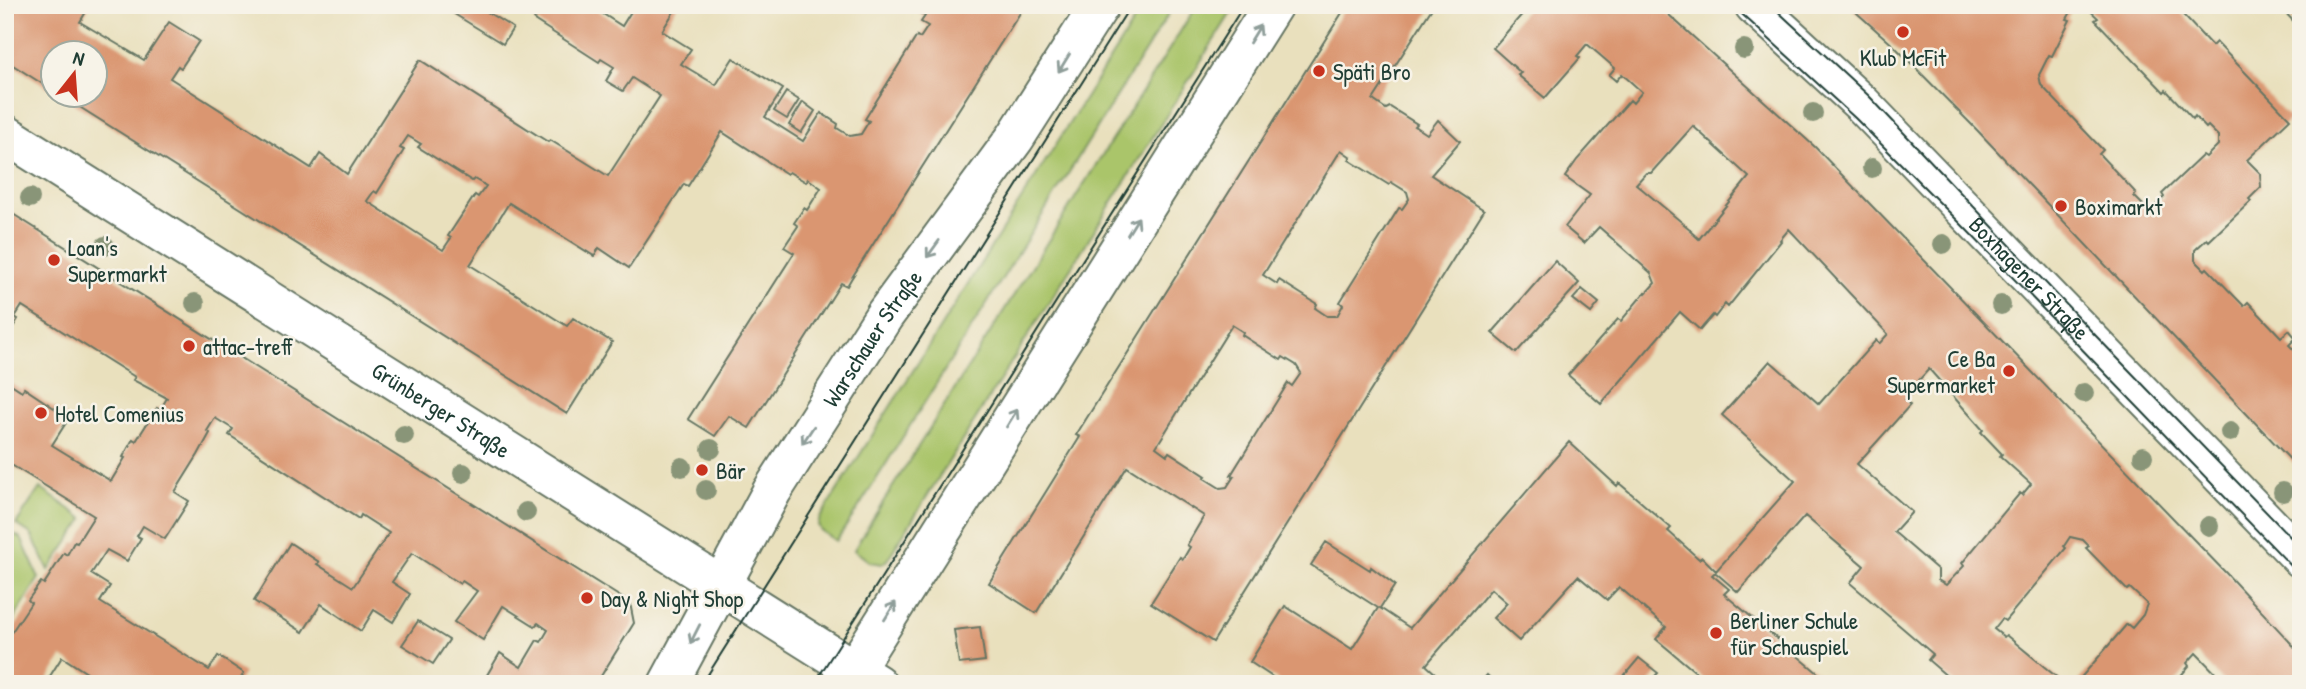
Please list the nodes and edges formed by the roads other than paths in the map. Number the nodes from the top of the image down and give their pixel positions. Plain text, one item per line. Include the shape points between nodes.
1 (1100, 5) edge
2 (1273, 5) edge
3 (1754, 5) edge
4 (5, 134) edge
5 (2301, 558) edge
6 (721, 584) junction
7 (859, 679) edge
8 (668, 684) edge

1 -> 6 street, Warschauer Straße via 1015,138 884,316 760,512
7 -> 2 street
3 - 5 street, Boxhagener Straße via 1862,104
4 - 6 street, Grünberger Straße
6 - 7 street, Grünberger Straße
6 -> 8 street, Warschauer Straße

